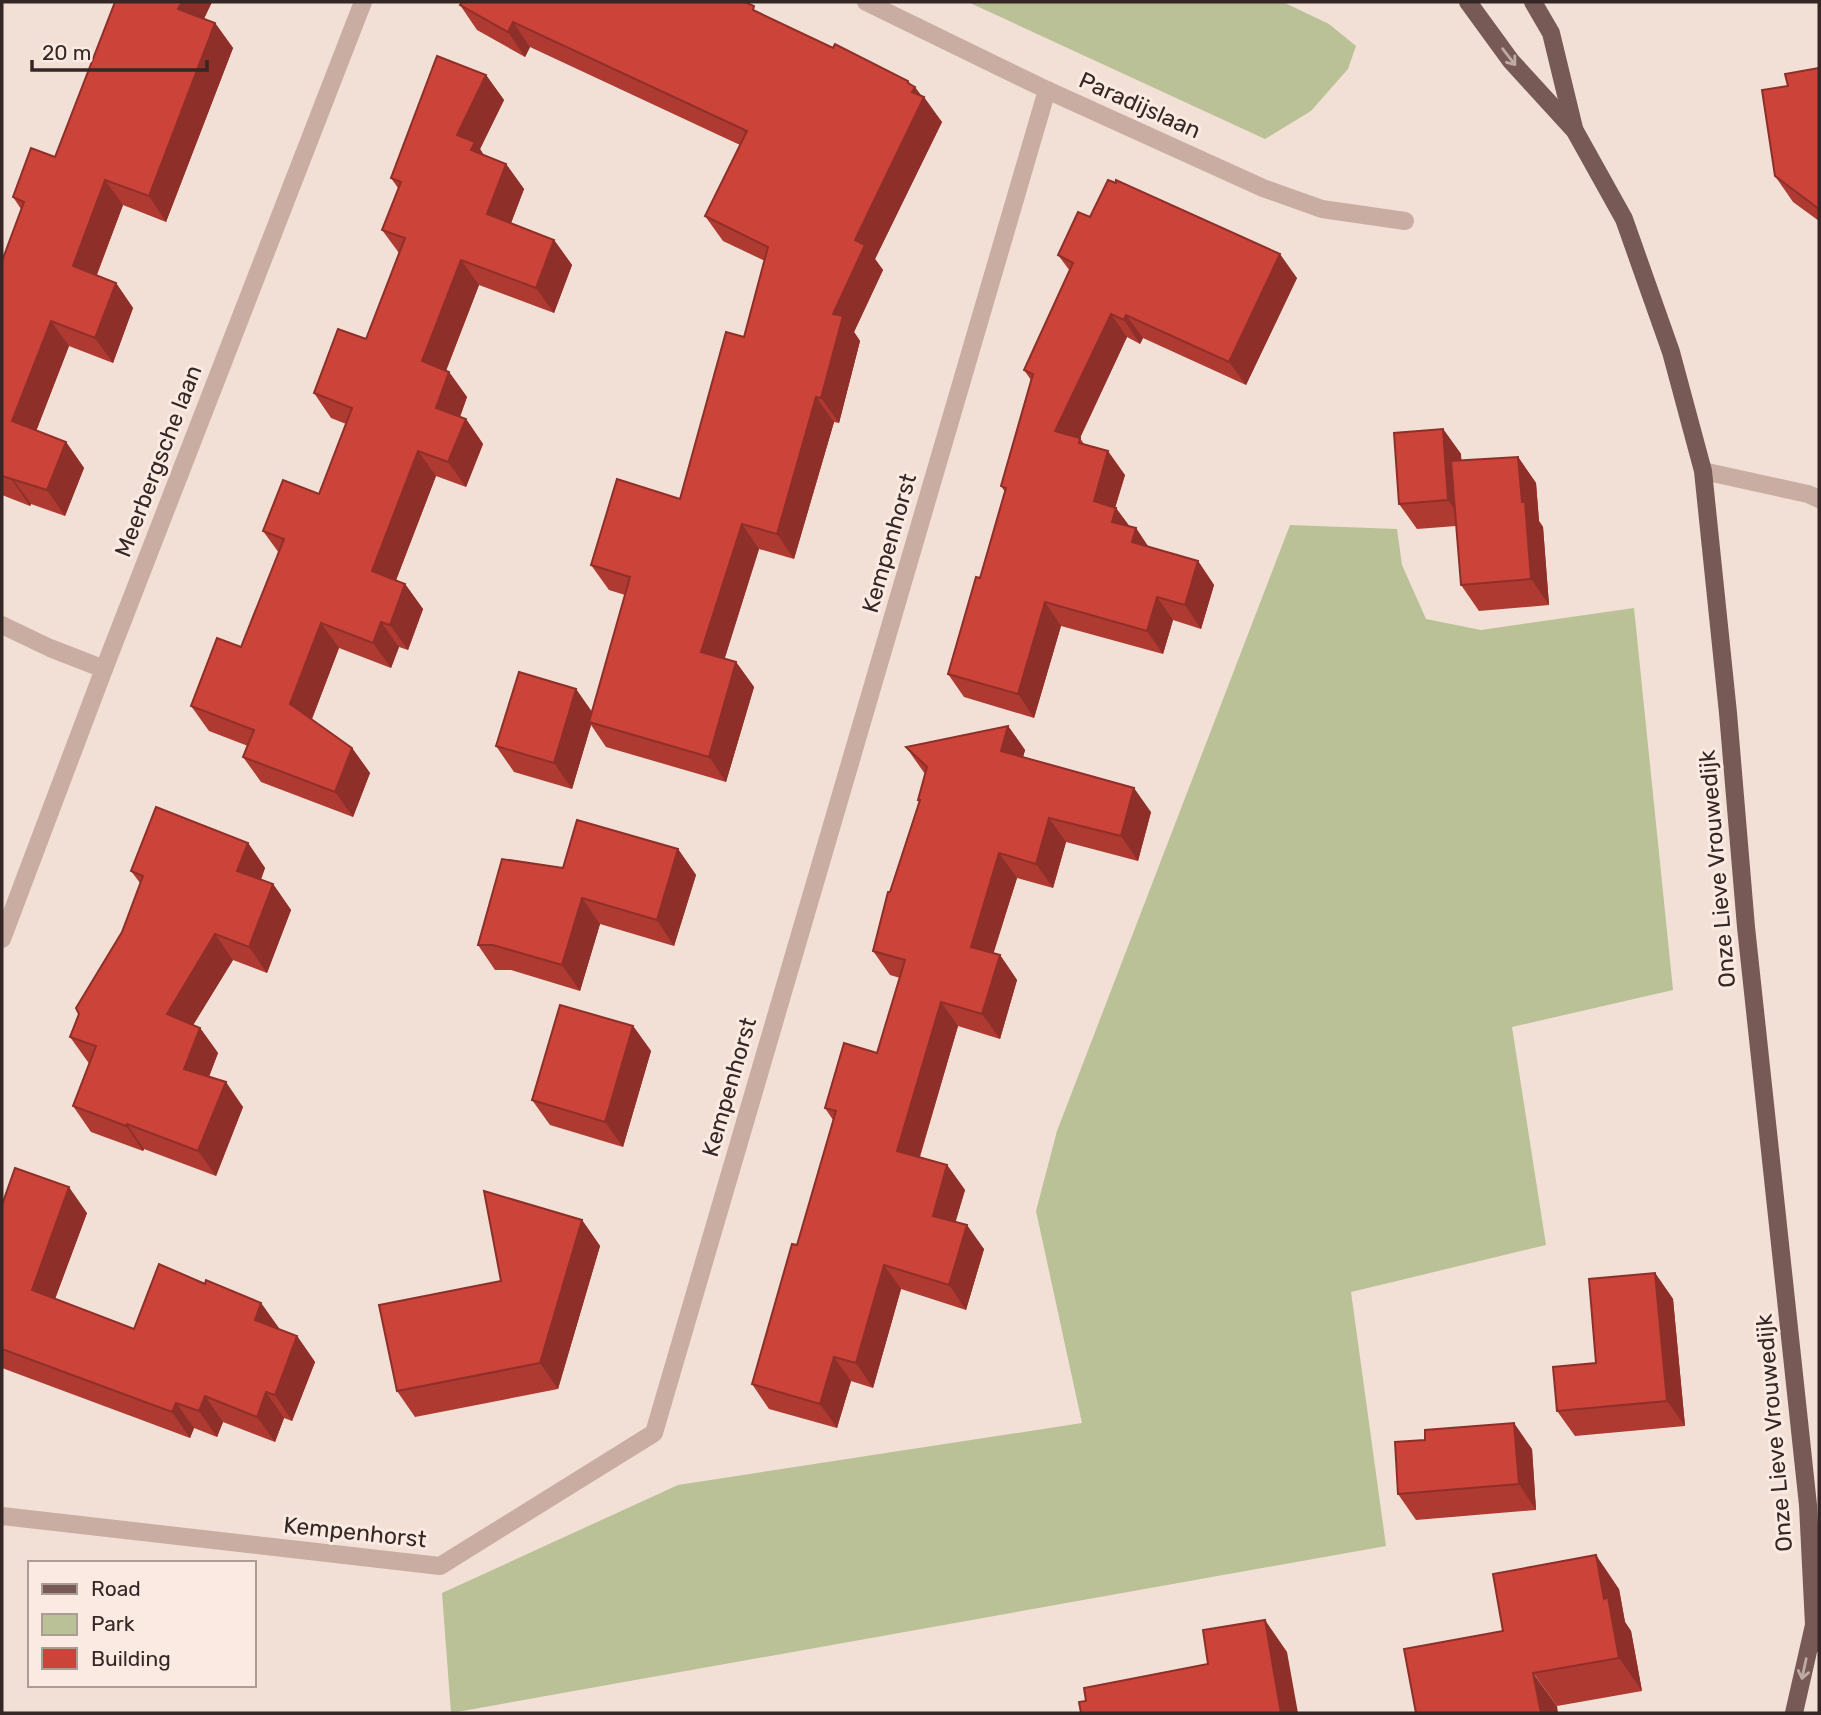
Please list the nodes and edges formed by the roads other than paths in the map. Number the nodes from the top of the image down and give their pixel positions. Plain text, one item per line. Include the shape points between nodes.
1 (363, 2) edge
2 (866, 2) edge
3 (1468, 2) edge
4 (1533, 2) edge
5 (1047, 90) junction
6 (1575, 131) junction
7 (1405, 221) dead end
8 (1703, 471) junction
9 (1819, 499) edge
10 (2, 625) edge
11 (104, 669) junction
12 (2, 939) edge
13 (2, 1516) edge
14 (1814, 1625) junction
15 (1819, 1643) edge
16 (1794, 1713) edge

1 - 11 street, Meerbergsche laan
2 - 5 street, Paradijslaan
3 -> 6 main road, Onze Lieve Vrouwedijk via 1511,61
4 - 6 main road, Onze Lieve Vrouwedijk via 1551,33
5 - 7 street, Paradijslaan via 1263,188 1322,209
5 - 13 street, Kempenhorst via 654,1433 440,1566
6 - 8 main road, Onze Lieve Vrouwedijk via 1624,219 1671,352
8 - 9 street
8 - 14 main road, Onze Lieve Vrouwedijk via 1808,1506
10 - 11 street
11 - 12 street, Meerbergsche laan
14 - 15 main road, Onze Lieve Vrouwedijk
14 -> 16 main road, Onze Lieve Vrouwedijk

